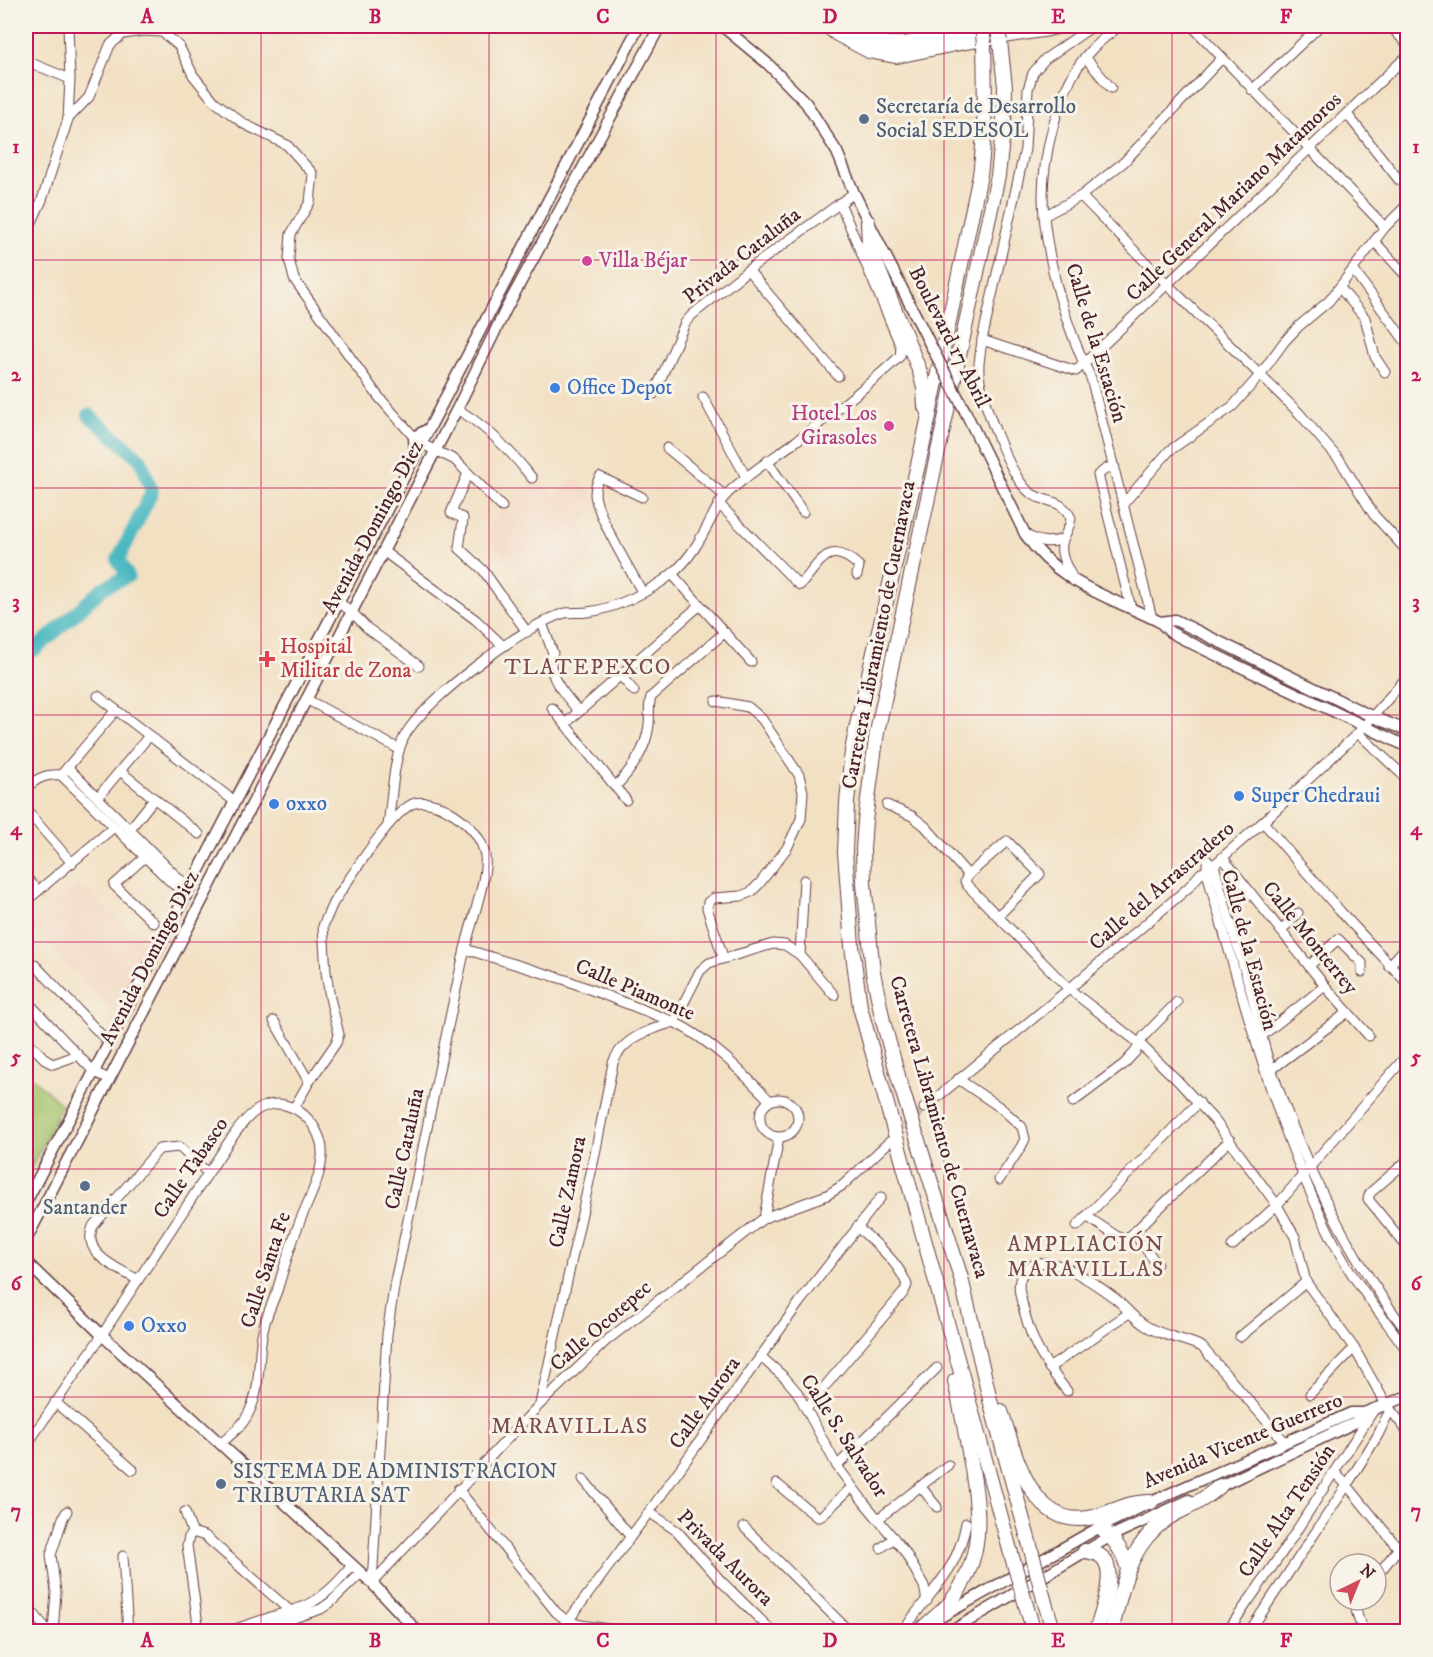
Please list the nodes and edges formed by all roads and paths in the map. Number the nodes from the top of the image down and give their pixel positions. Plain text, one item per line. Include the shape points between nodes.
1 (68, 26) edge
2 (639, 26) edge
3 (660, 26) edge
4 (722, 26) edge
5 (734, 26) edge
6 (827, 26) edge
7 (840, 26) edge
8 (982, 26) edge
9 (997, 26) edge
10 (1014, 26) edge
11 (1060, 26) edge
12 (1093, 26) edge
13 (1192, 26) edge
14 (1320, 26) edge
15 (1390, 26) edge
16 (1114, 27) edge
17 (739, 41) junction
18 (1407, 45) edge
19 (625, 50) junction
20 (1407, 55) edge
21 (1085, 57) junction
22 (1222, 58) junction
23 (641, 59) junction
24 (26, 61) edge
25 (70, 80) junction
26 (1111, 88) dead end
27 (1252, 90) junction
28 (1347, 114) junction
29 (68, 119) junction
30 (1309, 149) junction
31 (1399, 180) dead end
32 (854, 193) junction
33 (1081, 196) junction
34 (840, 203) junction
35 (1407, 204) edge
36 (1044, 216) junction
37 (868, 222) junction
38 (1385, 227) junction
39 (26, 235) edge
40 (1375, 242) junction
41 (748, 270) junction
42 (1354, 271) junction
43 (1407, 278) edge
44 (1168, 285) junction
45 (1340, 288) junction
46 (982, 340) junction
47 (1407, 345) edge
48 (1084, 363) junction
49 (1385, 372) dead end
50 (1260, 375) junction
51 (838, 376) dead end
52 (654, 394) dead end
53 (703, 397) dead end
54 (457, 409) junction
55 (924, 439) junction
56 (418, 440) junction
57 (667, 448) dead end
58 (435, 450) junction
59 (767, 461) junction
60 (1115, 468) junction
61 (468, 473) junction
62 (746, 477) junction
63 (532, 478) dead end
64 (642, 496) dead end
65 (722, 500) junction
66 (1124, 503) junction
67 (502, 507) dead end
68 (803, 512) dead end
69 (1025, 534) junction
70 (1063, 539) junction
71 (383, 550) junction
72 (1407, 552) edge
73 (672, 573) junction
74 (857, 575) dead end
75 (1076, 583) junction
76 (642, 592) junction
77 (338, 602) junction
78 (700, 605) junction
79 (1131, 608) junction
80 (351, 611) junction
81 (1156, 620) junction
82 (542, 623) junction
83 (527, 632) junction
84 (725, 632) junction
85 (503, 646) junction
86 (751, 662) dead end
87 (419, 666) dead end
88 (620, 675) junction
89 (1407, 676) edge
90 (634, 691) dead end
91 (98, 696) dead end
92 (306, 699) junction
93 (716, 701) dead end
94 (552, 708) dead end
95 (116, 710) junction
96 (579, 712) junction
97 (1373, 717) junction
98 (565, 724) junction
99 (1361, 730) junction
100 (1407, 731) edge
101 (149, 736) junction
102 (1407, 747) edge
103 (399, 749) junction
104 (64, 771) junction
105 (120, 771) junction
106 (26, 772) edge
107 (248, 777) junction
108 (1407, 780) edge
109 (262, 784) junction
110 (29, 785) edge
111 (616, 786) junction
112 (98, 797) junction
113 (154, 799) junction
114 (626, 800) dead end
115 (234, 801) junction
116 (887, 805) dead end
117 (26, 810) edge
118 (1263, 822) junction
119 (388, 825) junction
120 (114, 827) junction
121 (130, 829) junction
122 (199, 834) dead end
123 (145, 857) junction
124 (1223, 858) junction
125 (72, 862) junction
126 (1210, 868) junction
127 (968, 875) junction
128 (26, 877) edge
129 (804, 880) dead end
130 (189, 890) junction
131 (38, 891) junction
132 (26, 901) edge
133 (1298, 913) dead end
134 (998, 916) junction
135 (154, 923) dead end
136 (1281, 931) junction
137 (1407, 945) edge
138 (465, 949) junction
139 (800, 955) junction
140 (723, 957) junction
141 (34, 964) dead end
142 (1309, 966) junction
143 (1389, 966) junction
144 (1362, 972) dead end
145 (1407, 984) edge
146 (1325, 986) junction
147 (1070, 989) junction
148 (834, 994) dead end
149 (26, 1000) edge
150 (1177, 1002) dead end
151 (1348, 1012) junction
152 (274, 1021) dead end
153 (674, 1022) junction
154 (1369, 1036) dead end
155 (1258, 1038) junction
156 (26, 1040) edge
157 (108, 1042) junction
158 (1140, 1044) junction
159 (78, 1055) junction
160 (1406, 1057) edge
161 (1271, 1070) junction
162 (94, 1072) junction
163 (109, 1079) junction
164 (958, 1079) junction
165 (309, 1082) junction
166 (770, 1101) junction
167 (1073, 1102) dead end
168 (1199, 1102) junction
169 (294, 1107) junction
170 (924, 1108) tunnel mouth
171 (779, 1137) junction
172 (1230, 1140) junction
173 (889, 1142) tunnel mouth
174 (1407, 1160) edge
175 (1306, 1171) junction
176 (207, 1172) junction
177 (999, 1180) dead end
178 (881, 1197) dead end
179 (26, 1202) edge
180 (1277, 1204) junction
181 (1086, 1216) junction
182 (764, 1218) junction
183 (1077, 1226) dead end
184 (857, 1227) junction
185 (1407, 1232) edge
186 (1130, 1236) junction
187 (27, 1237) edge
188 (1399, 1238) junction
189 (1232, 1246) dead end
190 (1407, 1248) edge
191 (1158, 1264) dead end
192 (28, 1267) edge
193 (138, 1280) junction
194 (1306, 1282) junction
195 (942, 1299) junction
196 (1129, 1313) junction
197 (1407, 1334) edge
198 (102, 1335) junction
199 (976, 1336) junction
200 (1240, 1337) dead end
201 (1354, 1348) junction
202 (1407, 1351) edge
203 (760, 1356) junction
204 (937, 1368) dead end
205 (1049, 1368) junction
206 (1067, 1391) dead end
207 (1310, 1394) dead end
208 (1407, 1396) edge
209 (55, 1402) junction
210 (540, 1404) junction
211 (1388, 1407) junction
212 (1375, 1408) junction
213 (806, 1409) junction
214 (1364, 1413) junction
215 (1407, 1432) edge
216 (1286, 1442) junction
217 (220, 1444) junction
218 (26, 1446) edge
219 (1244, 1460) junction
220 (837, 1466) junction
221 (948, 1466) dead end
222 (133, 1470) dead end
223 (1334, 1472) junction
224 (1249, 1473) junction
225 (584, 1479) dead end
226 (777, 1484) dead end
227 (1347, 1485) junction
228 (852, 1486) junction
229 (1220, 1486) junction
230 (921, 1487) junction
231 (458, 1489) junction
232 (1150, 1502) junction
233 (937, 1507) dead end
234 (67, 1511) dead end
235 (185, 1512) dead end
236 (649, 1512) junction
237 (878, 1520) junction
238 (966, 1523) dead end
239 (744, 1527) dead end
240 (1100, 1527) junction
241 (192, 1532) junction
242 (630, 1536) junction
243 (1111, 1536) junction
244 (894, 1538) junction
245 (1407, 1540) edge
246 (1286, 1547) junction
247 (881, 1548) dead end
248 (1398, 1549) junction
249 (1085, 1551) junction
250 (123, 1556) dead end
251 (1299, 1557) junction
252 (1407, 1560) edge
253 (1388, 1562) edge
254 (352, 1565) junction
255 (1128, 1569) junction
256 (361, 1573) junction
257 (372, 1583) junction
258 (26, 1600) edge
259 (927, 1601) junction
260 (1356, 1612) edge
261 (293, 1614) junction
262 (944, 1616) junction
263 (567, 1622) junction
264 (920, 1630) edge
265 (951, 1631) edge
266 (1054, 1631) edge
267 (51, 1632) edge
268 (128, 1632) edge
269 (199, 1632) edge
270 (226, 1632) edge
271 (251, 1632) edge
272 (418, 1632) edge
273 (560, 1632) edge
274 (630, 1632) edge
275 (773, 1632) edge
276 (850, 1632) edge
277 (903, 1632) edge
278 (1034, 1632) edge
279 (1096, 1632) edge
280 (1112, 1632) edge
281 (1227, 1632) edge
282 (1249, 1632) edge
283 (1362, 1632) edge

1 - 25 street
2 - 19 main road, Avenida Domingo Diez
3 - 23 main road, Avenida Domingo Diez
4 - 17 main road, Boulevard 17 Abril
5 - 17 main road
6 - 11 highway via 862,48 897,56
7 - 10 highway via 873,41 904,44
8 - 55 highway, Carretera Libramiento de Cuernavaca, bridge via 984,146 980,175
9 - 199 highway, Carretera Libramiento de Cuernavaca, bridge via 1005,87 998,176 877,732 863,849 869,941 883,1022
12 - 46 street via 1045,58 1033,73 1028,89 1024,149
13 - 22 street
14 - 27 street
15 - 18 street
16 - 21 street, Calle de la Estación
17 - 32 main road, Boulevard 17 Abril via 806,103 837,152
19 - 23 main road
19 - 56 main road, Avenida Domingo Diez via 430,428
20 - 28 street, Calle General Mariano Matamoros
21 - 26 street
21 - 36 street, Calle de la Estación via 1063,94 1051,133
22 - 27 street
22 - 33 street via 1124,162
23 - 54 main road, Avenida Domingo Diez via 506,309
24 - 25 street
25 - 29 street
27 - 30 street
28 - 30 street, Calle General Mariano Matamoros
28 - 31 street
29 - 39 street via 42,200
29 - 56 street via 89,97 110,45 123,34 162,32 179,46 193,75 214,101 244,124 287,145 314,174 310,202 291,234 289,259 294,279 378,396
30 - 38 street
30 - 44 street, Calle General Mariano Matamoros
32 - 34 street, Privada Cataluña
32 - 37 main road, Boulevard 17 Abril
33 - 36 street
33 - 44 street
34 - 41 street, Privada Cataluña
34 - 59 street via 901,347 900,356
35 - 38 street
36 - 48 street, Calle de la Estación via 1057,290
37 - 55 highway via 869,246 920,372 924,388
37 - 69 main road, Boulevard 17 Abril, bridge
38 - 40 street
40 - 42 street
40 - 43 street
41 - 51 street
41 - 52 street, Privada Cataluña via 685,323
42 - 45 street
42 - 47 street
44 - 48 street, Calle General Mariano Matamoros
44 - 50 street
45 - 49 street via 1365,318 1375,357
45 - 50 street via 1292,334
46 - 48 street via 1071,370 1076,371
46 - 70 street via 978,371 982,392 1009,461 1029,492 1063,505 1069,513 1071,526
48 - 60 street, Calle de la Estación
50 - 66 street via 1233,406 1169,451
50 - 72 street via 1341,462 1374,515
53 - 62 street
54 - 58 main road, Avenida Domingo Diez
54 - 63 street via 476,420
55 - 195 highway, Carretera Libramiento de Cuernavaca via 857,725 845,852 860,1007
56 - 58 street
56 - 77 main road, Avenida Domingo Diez via 415,457
57 - 65 street
58 - 61 street
58 - 71 main road, Avenida Domingo Diez
59 - 62 street
59 - 68 street
60 - 66 street, Calle de la Estación
60 - 79 street via 1107,468 1098,476
61 - 67 street
61 - 83 street via 451,513 463,518 459,548 483,570
62 - 65 street
64 - 76 street via 600,477 596,485 602,517
65 - 73 street via 695,548
65 - 74 street via 800,585 824,557 836,553 843,553 859,566
66 - 81 street, Calle de la Estación
69 - 70 street via 1044,542
69 - 75 main road, Boulevard 17 Abril via 1037,552
70 - 75 street via 1063,559
71 - 80 main road, Avenida Domingo Diez
71 - 85 street via 468,614
73 - 76 street
73 - 78 street
75 - 79 main road, Boulevard 17 Abril
76 - 82 street via 612,607 567,613
77 - 80 street
77 - 107 main road, Avenida Domingo Diez
78 - 84 street
78 - 88 street
79 - 81 main road, Boulevard 17 Abril
80 - 87 street via 367,628
80 - 92 main road, Avenida Domingo Diez
81 - 97 main road via 1175,620
81 - 99 main road via 1170,632
82 - 83 street
82 - 96 street via 553,653 550,662 554,679
83 - 85 street
84 - 86 street
84 - 111 street via 651,697 646,740 637,760
85 - 103 street via 423,713
88 - 90 street
88 - 96 street
89 - 97 street, Calle del Arrastradero
91 - 95 street
92 - 103 street
92 - 109 main road, Avenida Domingo Diez
93 - 140 street via 748,707 762,719 799,775 803,792 801,819 787,848 760,883 741,896 708,902
94 - 98 street
95 - 101 street
95 - 104 street
96 - 98 street
97 - 99 street, Calle del Arrastradero
97 - 100 main road
98 - 111 street
99 - 102 main road
99 - 108 street
99 - 118 street, Calle del Arrastradero
101 - 105 street
101 - 115 street
103 - 119 street
104 - 110 street
104 - 112 street
104 - 120 street
105 - 112 street
105 - 113 street
106 - 110 street
107 - 109 main road
107 - 115 main road, Avenida Domingo Diez
109 - 163 main road, Avenida Domingo Diez
111 - 114 street
112 - 121 street
113 - 121 street
113 - 122 street
115 - 130 main road, Avenida Domingo Diez
116 - 127 street via 925,826
117 - 125 street
118 - 124 street, Calle del Arrastradero
118 - 143 street
119 - 138 street, Calle Cataluña via 404,808 427,803 446,809 477,834 485,857
119 - 165 street via 326,916 326,972 339,1034
120 - 123 street
120 - 125 street
121 - 130 street
123 - 130 street via 176,886
123 - 135 street via 114,885
124 - 126 street, Calle del Arrastradero
124 - 136 street, Calle Monterrey
125 - 131 street
126 - 147 street, Calle del Arrastradero
126 - 155 street, Calle de la Estación
127 - 134 street via 967,885
127 - 134 street via 1007,841 1038,871 1038,877
128 - 131 street
129 - 139 street
130 - 157 main road, Avenida Domingo Diez
131 - 132 street
133 - 136 street
134 - 147 street
136 - 142 street, Calle Monterrey
137 - 143 street
138 - 153 street, Calle Piamonte via 566,980
138 - 257 street, Calle Cataluña via 387,1334
139 - 140 street via 785,945 773,944
139 - 148 street
140 - 153 street via 700,971
141 - 157 street
142 - 144 street via 1338,939 1362,963
142 - 146 street, Calle Monterrey
143 - 145 street
146 - 151 street, Calle Monterrey
146 - 155 street
147 - 158 street
147 - 164 street, Calle del Arrastradero
149 - 159 street
150 - 158 street
151 - 154 street, Calle Monterrey
151 - 161 street
152 - 165 street
153 - 166 street, Calle Piamonte via 739,1068
153 - 210 street, Calle Zamora via 629,1041 616,1052
155 - 161 street, Calle de la Estación
155 - 175 street, Calle de la Estación via 1287,1137
156 - 159 street via 53,1064
157 - 162 main road, Avenida Domingo Diez
158 - 167 street via 1124,1064
158 - 168 street
159 - 162 street
160 - 175 street
161 - 175 street, Calle de la Estación
162 - 163 street
162 - 179 main road, Avenida Domingo Diez
163 - 187 main road, Avenida Domingo Diez
164 - 170 street, Calle del Arrastradero
164 - 177 street via 1022,1126 1025,1139
165 - 169 street
166 - 171 street via 761,1112 762,1126
166 - 171 street via 783,1099 798,1113 796,1127
168 - 172 street
168 - 181 street
169 - 176 street, Calle Tabasco via 262,1107 247,1119
169 - 217 street, Calle Santa Fe via 316,1130 322,1142 322,1157 263,1330 257,1393 239,1428
171 - 182 street
172 - 180 street
172 - 186 street
173 - 182 street, Calle Ocotepec via 843,1185
174 - 188 street via 1368,1196
175 - 180 street
175 - 197 street, Calle de la Estación
175 - 202 street, Calle de la Estación via 1341,1255
176 - 193 street, Calle Tabasco
176 - 193 street via 179,1147 159,1149 93,1226 89,1235 97,1254
178 - 184 street, Calle Aurora
180 - 189 street
180 - 194 street via 1295,1237
181 - 183 street
181 - 186 street via 1118,1237
182 - 210 street, Calle Ocotepec via 606,1341
184 - 203 street, Calle Aurora
184 - 213 street via 889,1259 907,1285
185 - 188 street
186 - 191 street
187 - 192 main road
188 - 190 street
192 - 198 main road
193 - 198 street, Calle Tabasco
194 - 200 street
194 - 201 street
195 - 264 highway via 944,1329 978,1499 978,1536 974,1555 949,1604
195 - 278 highway, Carretera Libramiento de Cuernavaca, bridge
196 - 205 street
196 - 205 street via 1117,1300 1068,1269 1046,1262 1027,1268 1019,1279 1019,1289 1027,1325
196 - 216 street via 1166,1336 1202,1347
198 - 209 street, Calle Tabasco
198 - 217 main road
199 - 232 highway via 1019,1463 1041,1503 1064,1516 1088,1518 1134,1502
199 - 266 highway, Carretera Libramiento de Cuernavaca, bridge
201 - 207 street
201 - 211 street
203 - 213 street, Calle S. Salvador via 785,1378
203 - 236 street, Calle Aurora
204 - 220 street
205 - 206 street
208 - 211 main road
209 - 218 street, Calle Tabasco
209 - 222 street
210 - 231 street, Calle Ocotepec
211 - 212 main road
211 - 215 street
211 - 227 street, Calle Alta Tensión via 1378,1435
212 - 214 main road
212 - 223 street, Calle Alta Tensión
213 - 220 street, Calle S. Salvador
214 - 216 main road, Avenida Vicente Guerrero via 1351,1413
214 - 224 main road, Avenida Vicente Guerrero via 1356,1422
216 - 219 main road, Avenida Vicente Guerrero
217 - 254 main road
219 - 224 main road
219 - 232 main road, Avenida Vicente Guerrero
220 - 228 street, Calle S. Salvador
221 - 230 street
223 - 227 street
223 - 246 street, Calle Alta Tensión
224 - 229 main road, Avenida Vicente Guerrero
225 - 242 street
226 - 228 street via 817,1517
227 - 248 street
227 - 251 street, Calle Alta Tensión
228 - 237 street, Calle S. Salvador
229 - 243 main road, Avenida Vicente Guerrero
229 - 255 highway via 1168,1518 1133,1556
230 - 233 street
230 - 237 street
231 - 257 street, Calle Ocotepec
231 - 263 street
232 - 240 main road, Avenida Vicente Guerrero
234 - 267 street via 51,1555 56,1592
235 - 241 street
236 - 242 street, Calle Aurora
236 - 275 street, Privada Aurora via 677,1531
237 - 244 street, Calle S. Salvador
238 - 259 street via 957,1556
239 - 276 street
240 - 243 highway
240 - 262 main road, Avenida Vicente Guerrero
241 - 261 street via 205,1536
241 - 269 street via 188,1545
242 - 263 street, Calle Aurora
243 - 249 main road, Avenida Vicente Guerrero
243 - 255 highway
244 - 247 street
244 - 259 street, Calle S. Salvador via 924,1586
245 - 248 street
246 - 251 street
246 - 281 street, Calle Alta Tensión
248 - 252 street
248 - 253 street
249 - 265 main road, Avenida Vicente Guerrero
249 - 279 highway via 1104,1558 1109,1576
250 - 268 street
251 - 282 street, Calle Alta Tensión
254 - 256 main road
254 - 261 street via 317,1600
255 - 280 highway
256 - 257 main road
256 - 261 street via 331,1602 311,1613
257 - 272 main road
258 - 267 street
259 - 277 street
260 - 283 street
261 - 270 street
261 - 271 street
262 - 264 main road, Avenida Vicente Guerrero
262 - 265 main road
263 - 273 street, Calle Aurora
263 - 274 street

